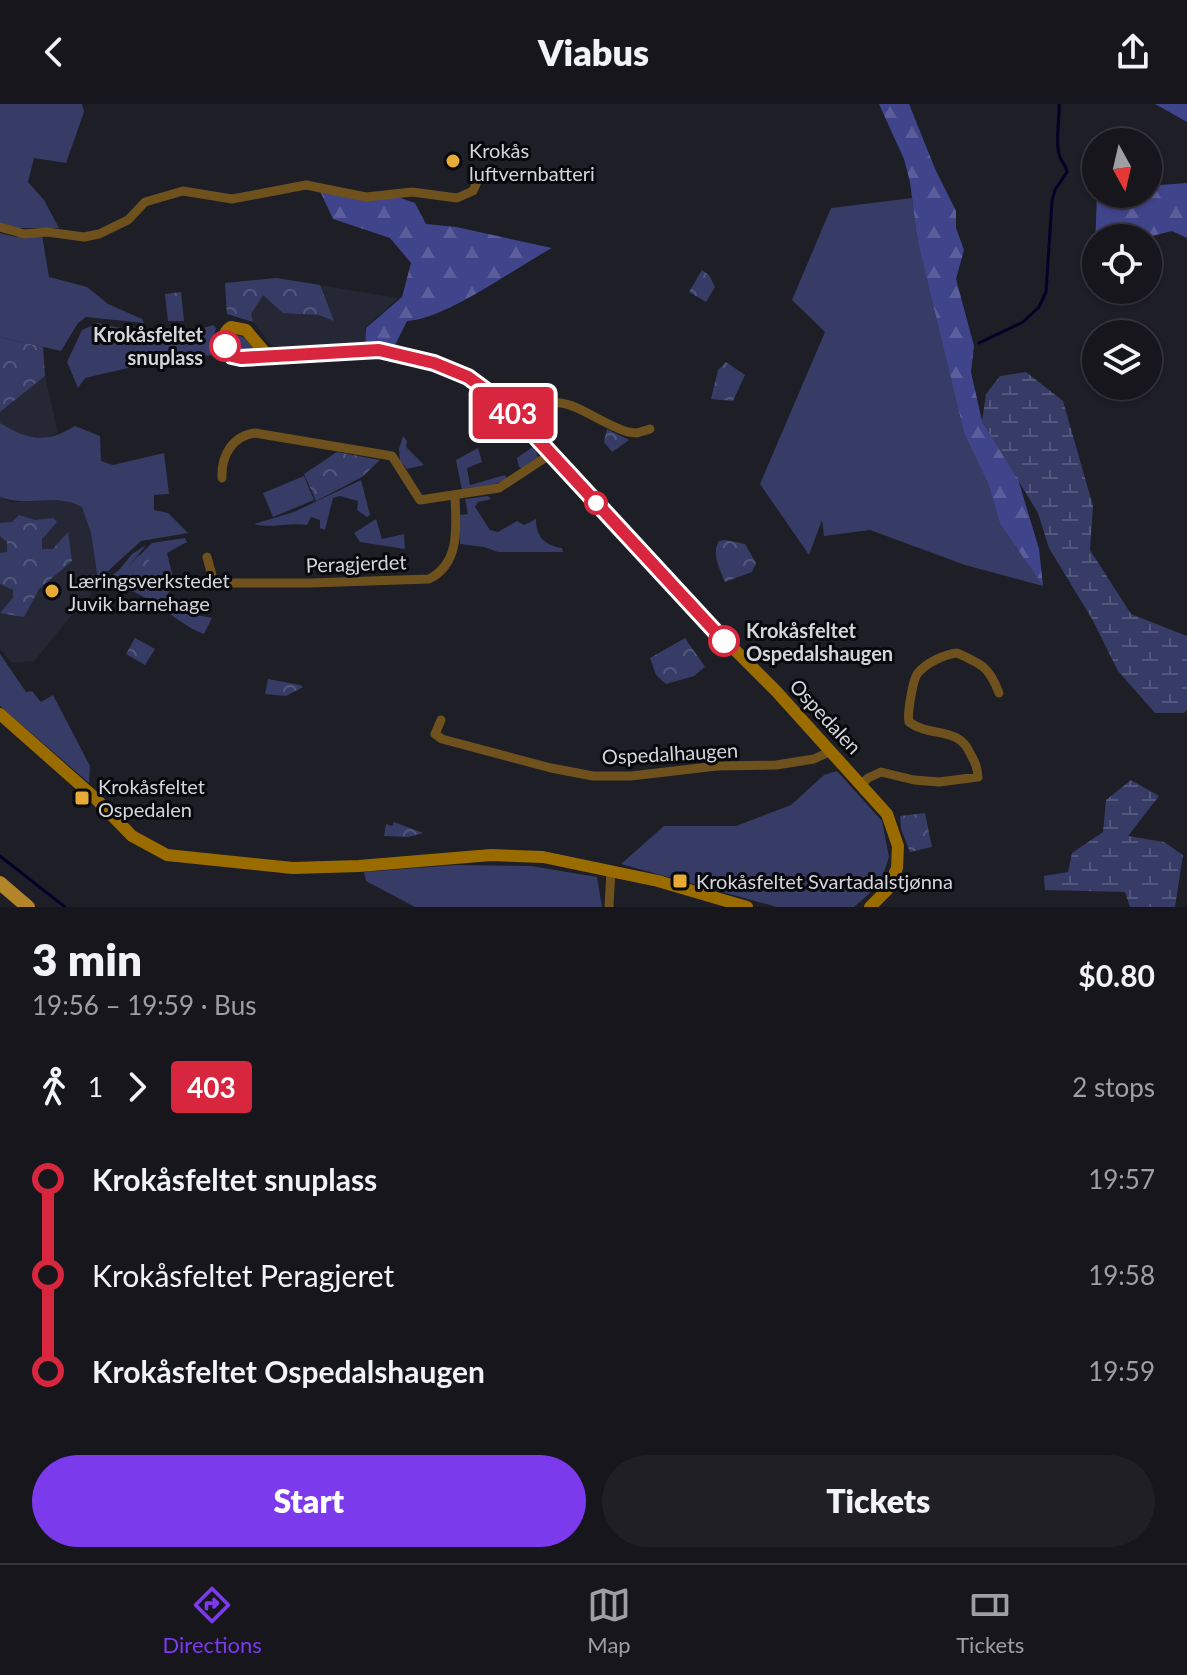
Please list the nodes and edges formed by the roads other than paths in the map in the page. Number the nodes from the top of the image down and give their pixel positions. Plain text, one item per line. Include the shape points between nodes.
1 (480, 175) dead end
2 (0, 227) edge
3 (268, 356) dead end
4 (519, 419) junction
5 (650, 429) dead end
6 (551, 454) junction
7 (222, 478) dead end
8 (455, 496) junction
9 (207, 557) dead end
10 (999, 693) dead end
11 (0, 714) edge
12 (441, 720) dead end
13 (831, 751) junction
14 (862, 784) junction
15 (611, 870) junction
16 (0, 883) edge
17 (713, 902) edge
18 (28, 907) edge
19 (609, 907) edge
20 (747, 907) edge
21 (870, 907) edge

1 - 2 street via 470,194 457,198 412,192 366,197 306,185 232,199 183,191 145,202 128,220 84,237 24,234
3 - 4 street, Ospedalen via 362,350 404,354 468,377
4 - 5 street via 540,403 554,401 628,432
4 - 6 street, Ospedalen
6 - 8 street via 499,488
6 - 13 street, Ospedalen
7 - 8 street via 227,451 244,436 260,433 392,456 420,500
8 - 9 street, Peragjerdet via 453,553 429,579 223,583 213,579
10 - 14 street, Ospedalen via 984,666 957,653 931,664 916,675 909,722 963,740 977,762 978,777 939,782 881,772
11 - 15 street via 132,836 167,855 293,868 522,855
12 - 13 street, Ospedalhaugen via 435,734 442,739 593,776 776,765
13 - 14 street, Ospedalen
14 - 21 street, Ospedalen via 887,814 898,846 894,879
15 - 17 street via 689,889
15 - 19 street
16 - 18 main road
17 - 20 street

